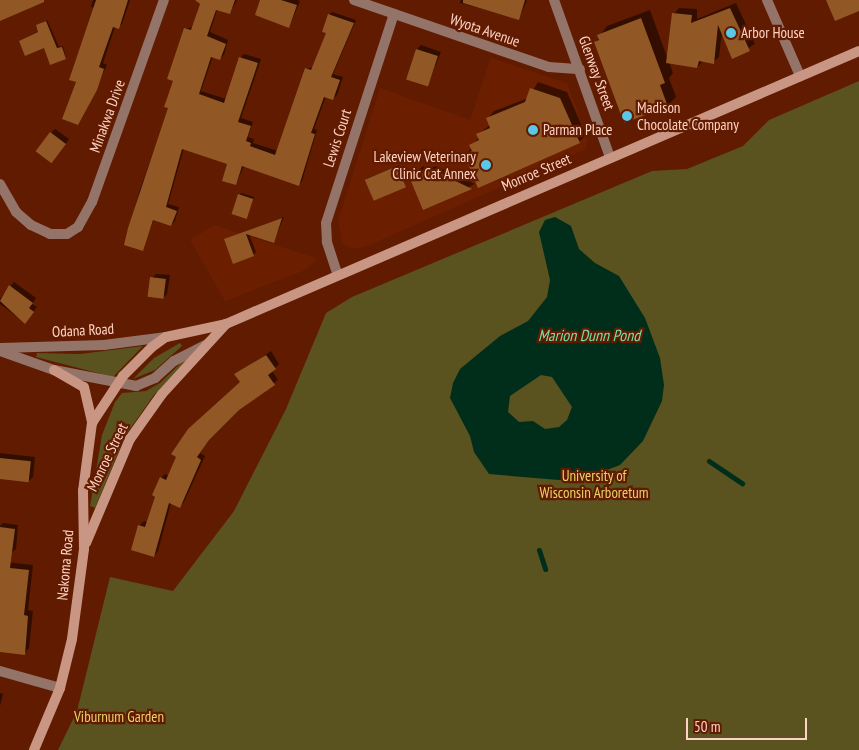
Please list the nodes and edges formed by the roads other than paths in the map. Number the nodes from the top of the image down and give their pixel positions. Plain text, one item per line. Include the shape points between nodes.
1 (164, 0) edge
2 (354, 0) edge
3 (554, 0) edge
4 (767, 0) edge
5 (394, 14) junction
6 (859, 50) edge
7 (580, 69) junction
8 (800, 76) junction
9 (610, 157) junction
10 (0, 184) edge
11 (337, 273) junction
12 (226, 324) junction
13 (166, 336) junction
14 (212, 342) junction
15 (0, 350) edge
16 (54, 370) junction
17 (117, 384) junction
18 (92, 423) junction
19 (84, 549) junction
20 (0, 671) edge
21 (60, 688) junction
22 (34, 750) edge

1 - 10 street, Minakwa Drive via 92,202 78,227 67,234 50,234 25,221
2 - 5 street, Wyota Avenue
3 - 7 street, Glenway Street
4 - 8 street
5 - 7 street, Wyota Avenue via 549,67
5 - 11 street, Lewis Court via 326,223 327,242
6 - 8 main road, Monroe Street
7 - 9 street, Glenway Street
8 - 9 main road, Monroe Street
9 - 11 main road, Monroe Street
11 - 12 main road, Monroe Street
12 - 13 main road, Monroe Street
12 - 14 main road, Monroe Street
13 - 15 street, Odana Road via 104,345
13 - 17 main road, Monroe Street via 134,363
14 - 17 street, Monroe Street via 174,361 147,383 136,386
14 - 19 main road, Monroe Street via 162,394 130,440
15 - 16 street, Odana Road
16 - 17 street, Odana Road
16 - 18 main road via 84,387
17 - 18 main road, Nakoma Road
18 - 19 main road, Nakoma Road via 83,491
19 - 21 main road, Nakoma Road via 72,639
20 - 21 street
21 - 22 main road, Nakoma Road

